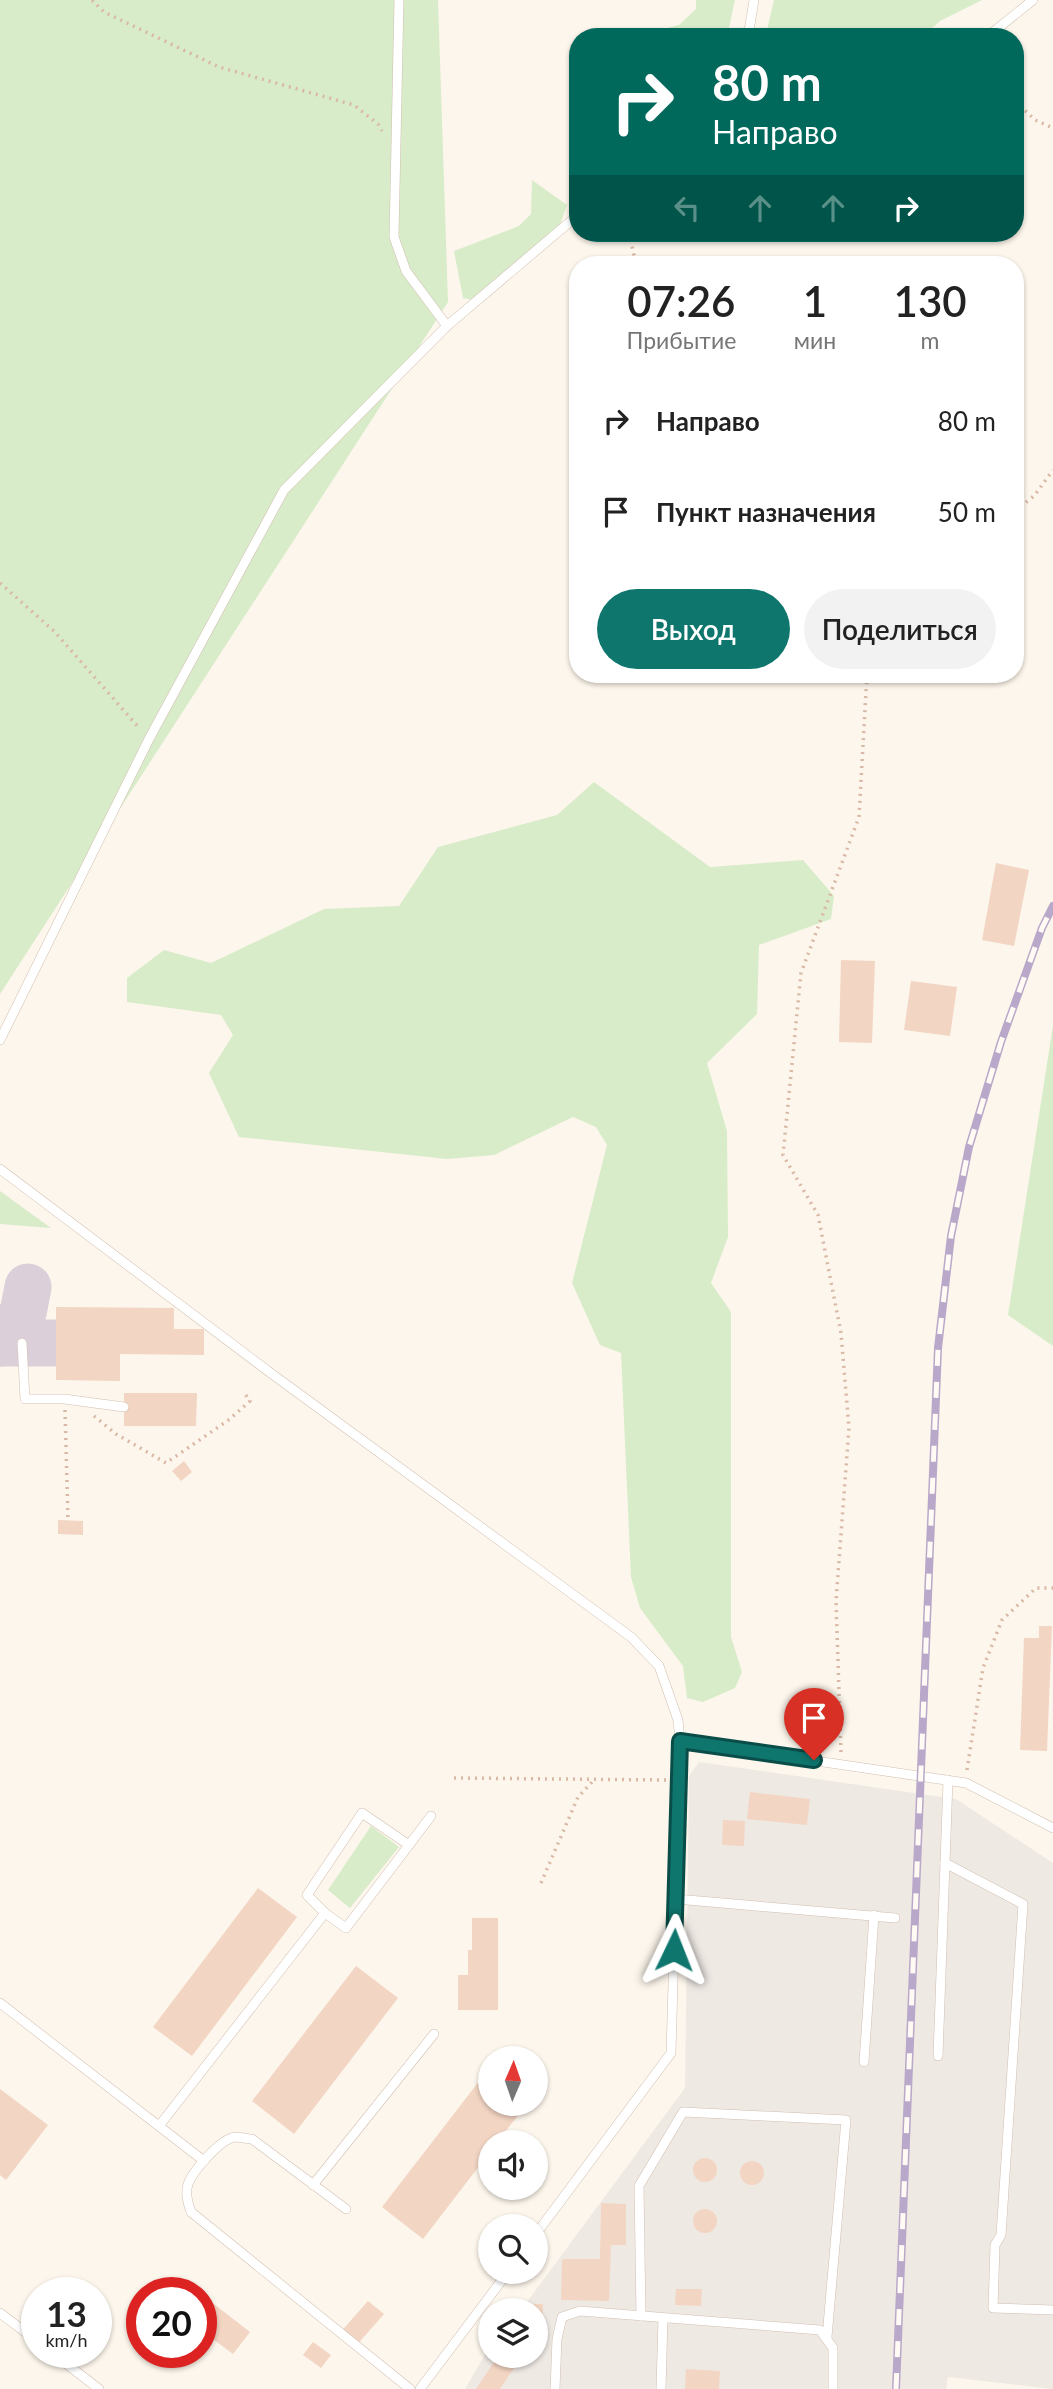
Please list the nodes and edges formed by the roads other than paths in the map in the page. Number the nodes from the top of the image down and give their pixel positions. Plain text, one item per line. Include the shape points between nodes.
1 (400, 0) edge
2 (754, 0) edge
3 (1033, 0) edge
4 (749, 28) edge
5 (998, 28) edge
6 (569, 223) edge
7 (447, 326) junction
8 (0, 1040) edge
9 (0, 1169) edge
10 (22, 1343) dead end
11 (124, 1407) dead end
12 (680, 1741) junction
13 (948, 1780) junction
14 (432, 1816) dead end
15 (1053, 1828) edge
16 (409, 1845) junction
17 (945, 1864) junction
18 (676, 1899) junction
19 (325, 1913) junction
20 (874, 1915) junction
21 (895, 1918) dead end
22 (0, 2003) edge
23 (434, 2034) dead end
24 (938, 2056) dead end
25 (864, 2062) dead end
26 (159, 2126) junction
27 (204, 2161) junction
28 (313, 2185) junction
29 (346, 2209) dead end
30 (548, 2218) edge
31 (499, 2284) edge
32 (1053, 2310) edge
33 (0, 2313) edge
34 (641, 2316) junction
35 (663, 2318) junction
36 (21, 2329) edge
37 (827, 2337) junction
38 (72, 2368) edge
39 (99, 2389) edge
40 (410, 2389) edge
41 (420, 2389) edge
42 (555, 2389) edge
43 (661, 2389) edge
44 (834, 2389) edge

1 - 7 lane via 394,237 406,271
2 - 4 lane
3 - 5 lane
6 - 7 lane
7 - 8 lane via 284,490 149,739
9 - 12 lane via 631,1637 659,1666 678,1720
10 - 11 lane via 24,1399
12 - 13 lane
12 - 18 lane
13 - 15 lane via 965,1783
13 - 17 lane
14 - 16 lane
16 - 19 lane via 346,1928
16 - 19 lane via 362,1814 307,1895
17 - 24 lane
17 - 32 lane via 1023,1904 993,2308
18 - 20 lane
18 - 30 lane via 671,2053
19 - 26 lane
20 - 21 lane
20 - 25 lane
22 - 26 lane
23 - 28 lane
26 - 27 lane
27 - 28 lane via 222,2142 234,2137 252,2139
27 - 40 lane via 188,2184 186,2199 191,2212
28 - 29 lane
31 - 41 lane
33 - 36 lane
34 - 35 lane
34 - 37 lane via 639,2186 683,2112 846,2120
34 - 42 lane via 580,2311 562,2317
35 - 37 lane via 820,2330
35 - 43 lane
37 - 44 lane via 833,2348
38 - 39 lane

